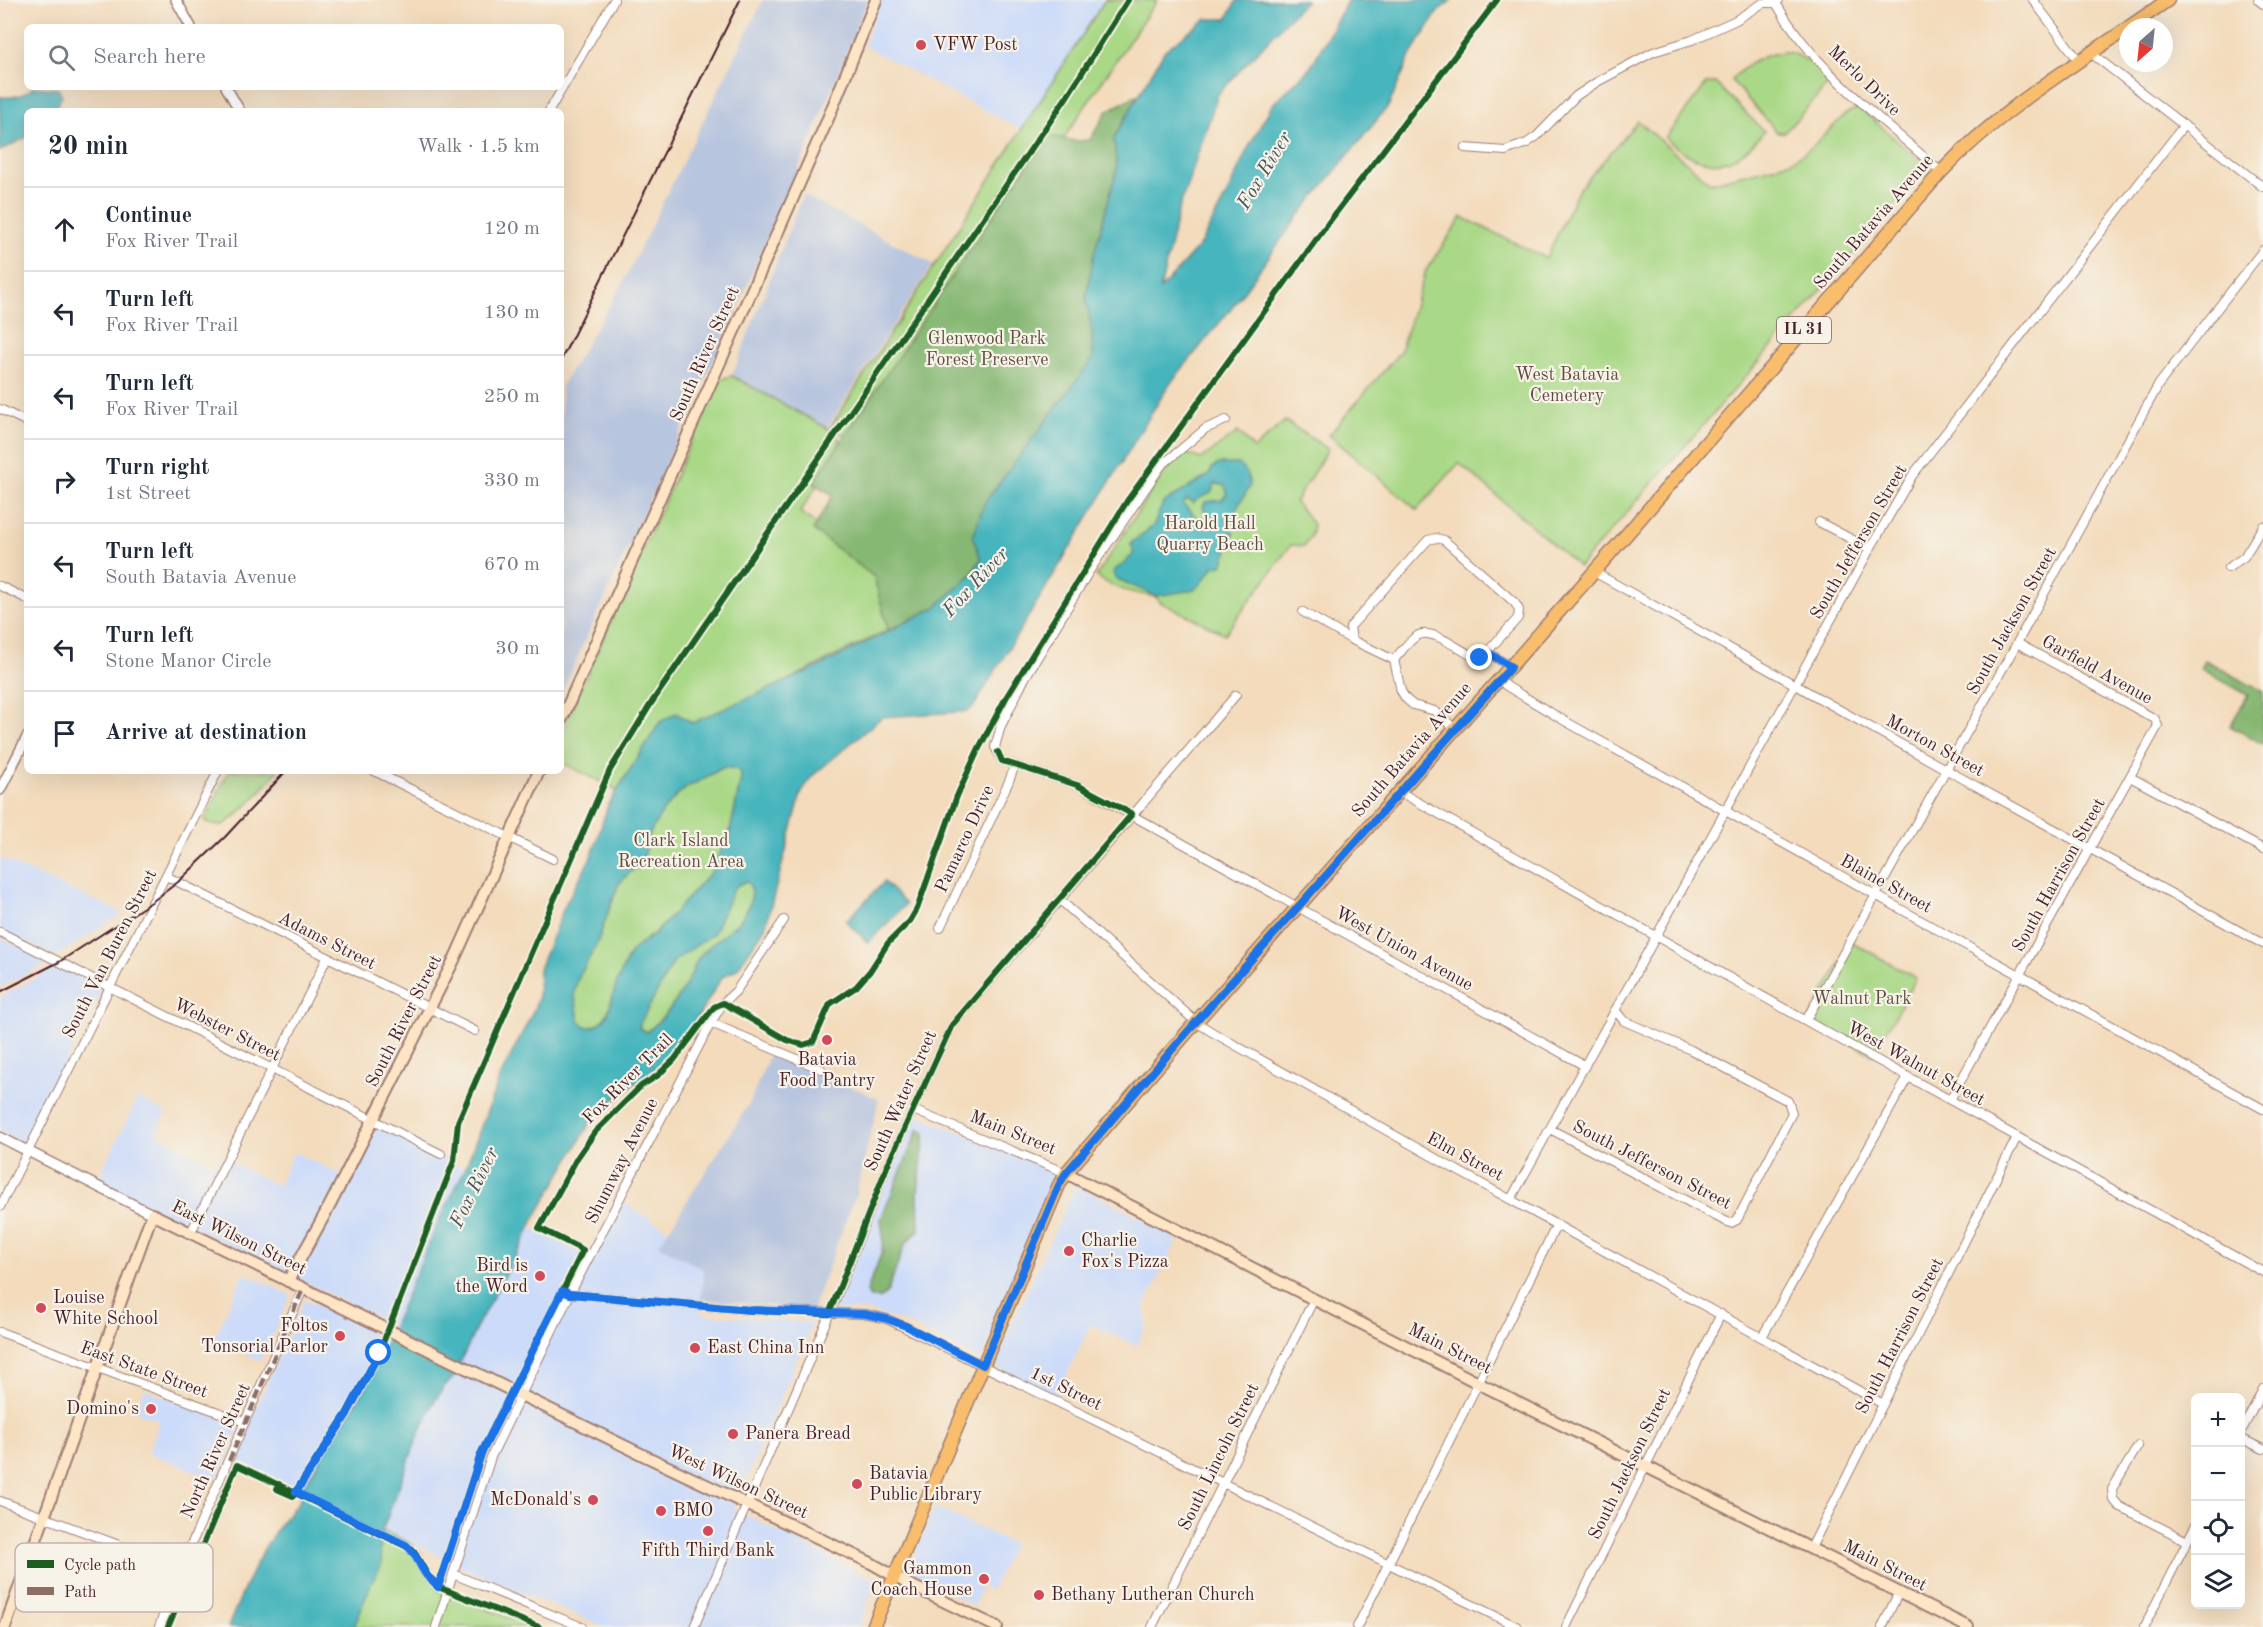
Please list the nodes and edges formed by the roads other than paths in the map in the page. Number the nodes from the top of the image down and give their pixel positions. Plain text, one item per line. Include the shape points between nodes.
1 (176, 0) edge
2 (614, 0) edge
3 (876, 0) edge
4 (2033, 0) edge
5 (2168, 0) edge
6 (2258, 0) edge
7 (1778, 1) edge
8 (2263, 4) edge
9 (2141, 18) edge
10 (189, 24) edge
11 (2119, 33) edge
12 (2091, 53) junction
13 (2079, 61) junction
14 (564, 85) edge
15 (228, 90) edge
16 (561, 90) edge
17 (238, 108) edge
18 (551, 108) edge
19 (2184, 125) junction
20 (1465, 148) dead end
21 (1941, 172) junction
22 (2263, 187) edge
23 (2263, 249) edge
24 (0, 409) edge
25 (1226, 420) dead end
26 (24, 421) edge
27 (1819, 522) dead end
28 (2263, 525) edge
29 (1870, 549) junction
30 (2228, 568) dead end
31 (1594, 572) junction
32 (0, 586) edge
33 (24, 598) edge
34 (1303, 612) dead end
35 (1352, 640) junction
36 (2017, 643) junction
37 (1487, 652) junction
38 (1394, 660) junction
39 (1511, 667) junction
40 (1499, 680) junction
41 (1796, 685) junction
42 (1236, 695) dead end
43 (564, 714) edge
44 (2158, 726) joint
45 (1455, 729) junction
46 (24, 742) edge
47 (1015, 765) junction
48 (1946, 770) junction
49 (217, 774) edge
50 (380, 774) edge
51 (538, 774) edge
52 (3, 776) edge
53 (2130, 777) junction
54 (0, 790) edge
55 (1400, 792) junction
56 (1725, 811) junction
57 (1132, 814) junction
58 (509, 838) junction
59 (2090, 848) junction
60 (2263, 849) edge
61 (553, 859) dead end
62 (166, 876) junction
63 (1876, 896) junction
64 (1059, 899) junction
65 (1298, 908) junction
66 (784, 920) dead end
67 (940, 928) dead end
68 (0, 932) edge
69 (1655, 937) junction
70 (2263, 944) edge
71 (327, 958) junction
72 (2021, 976) junction
73 (109, 988) junction
74 (430, 1008) junction
75 (1615, 1010) junction
76 (1806, 1020) junction
77 (1196, 1022) junction
78 (711, 1023) junction
79 (475, 1031) dead end
80 (1585, 1066) junction
81 (822, 1069) dead end
82 (272, 1070) junction
83 (1908, 1077) junction
84 (1950, 1100) junction
85 (2263, 1108) edge
86 (913, 1110) junction
87 (373, 1121) junction
88 (1550, 1129) junction
89 (0, 1137) edge
90 (2017, 1137) junction
91 (28, 1151) junction
92 (441, 1154) dead end
93 (1066, 1173) junction
94 (1511, 1198) junction
95 (0, 1207) edge
96 (152, 1214) junction
97 (1557, 1224) junction
98 (191, 1232) junction
99 (2263, 1272) edge
100 (288, 1281) junction
101 (303, 1289) junction
102 (570, 1294) junction
103 (1314, 1299) junction
104 (829, 1314) junction
105 (1721, 1314) junction
106 (0, 1332) edge
107 (1762, 1337) junction
108 (983, 1365) junction
109 (464, 1367) joint
110 (98, 1369) junction
111 (1478, 1383) junction
112 (2263, 1389) edge
113 (521, 1394) junction
114 (1883, 1404) junction
115 (245, 1422) junction
116 (2245, 1427) edge
117 (2245, 1438) edge
118 (2138, 1446) dead end
119 (2263, 1449) edge
120 (1646, 1466) junction
121 (1223, 1482) junction
122 (0, 1501) edge
123 (747, 1505) junction
124 (44, 1517) junction
125 (2191, 1533) edge
126 (2187, 1541) junction
127 (35, 1543) edge
128 (114, 1543) edge
129 (192, 1543) edge
130 (1811, 1548) junction
131 (1388, 1563) junction
132 (453, 1574) junction
133 (894, 1576) junction
134 (1899, 1592) junction
135 (15, 1599) edge
136 (165, 1612) edge
137 (5, 1627) edge
138 (159, 1627) edge
139 (436, 1627) edge
140 (582, 1627) edge
141 (694, 1627) edge
142 (873, 1627) edge
143 (997, 1627) edge
144 (1152, 1627) edge
145 (1357, 1627) edge
146 (1518, 1627) edge
147 (1566, 1627) edge
148 (1882, 1627) edge
149 (1968, 1627) edge
150 (2144, 1627) edge

1 - 10 street
2 - 14 street
3 - 43 main road, South River Street via 827,121
4 - 13 street
5 - 9 main road, South Batavia Avenue / IL 31
6 - 8 street
7 - 20 street via 1763,3 1724,26 1653,52 1597,82 1576,96 1527,142 1505,151
7 - 21 street, Merlo Drive via 1783,15 1814,54 1856,99
11 - 12 main road, South Batavia Avenue / IL 31
12 - 13 main road, South Batavia Avenue / IL 31
12 - 19 street
13 - 21 main road, South Batavia Avenue / IL 31 via 1990,125
15 - 17 street
16 - 18 street
19 - 22 street
19 - 29 street, South Jefferson Street via 1912,476
21 - 31 main road, South Batavia Avenue / IL 31
23 - 36 street, South Jackson Street via 2158,384
24 - 26 street
25 - 47 street via 1205,429 1161,466 1090,570 1001,726 995,747 1002,761
27 - 29 street
28 - 30 street via 2244,557
29 - 41 street, South Jefferson Street
31 - 39 main road, South Batavia Avenue / IL 31
31 - 41 street, Morton Street
32 - 33 street
34 - 35 street
35 - 37 street via 1350,627 1428,540 1436,538 1444,540 1519,610 1518,618
35 - 38 street
36 - 44 street, Garfield Avenue via 2156,719
36 - 48 street, South Jackson Street
37 - 38 street via 1476,658 1425,633 1415,636
37 - 39 street
38 - 45 street via 1406,699 1436,711
39 - 40 main road, South Batavia Avenue / IL 31
40 - 45 main road, South Batavia Avenue / IL 31
40 - 56 street, Blaine Street
41 - 48 street, Morton Street
41 - 56 street, South Jefferson Street
42 - 57 street, South Water Street
44 - 53 street, South Harrison Street
45 - 55 main road, South Batavia Avenue / IL 31
46 - 52 street
47 - 57 street, West Union Avenue via 1077,785
47 - 67 street, Pamarco Drive
48 - 59 street, Morton Street
48 - 63 street, South Jackson Street
49 - 62 street, South Van Buren Street
50 - 58 street
51 - 58 main road, South River Street
52 - 54 street
53 - 59 street, South Harrison Street
53 - 60 street
55 - 65 main road, South Batavia Avenue / IL 31
55 - 69 street, West Walnut Street
56 - 63 street, Blaine Street
56 - 69 street, South Jefferson Street
57 - 64 street, South Water Street
57 - 65 street, West Union Avenue
58 - 61 street
58 - 74 main road, South River Street
59 - 70 street, Morton Street
59 - 72 street, South Harrison Street
62 - 71 street, Adams Street
62 - 73 street, South Van Buren Street
63 - 72 street, Blaine Street
63 - 76 street, South Jackson Street
64 - 77 street, Elm Street
64 - 86 street, South Water Street via 952,1025
65 - 77 main road, South Batavia Avenue / IL 31
65 - 80 street, West Union Avenue
66 - 78 street, Shumway Avenue
68 - 73 street, Webster Street
69 - 75 street, South Jefferson Street
69 - 76 street, West Walnut Street
71 - 74 street, Adams Street
71 - 82 street
72 - 84 street, South Harrison Street
72 - 85 street, Blaine Street
73 - 82 street, Webster Street
73 - 91 street, South Van Buren Street
74 - 79 street, Adams Street
74 - 87 main road, South River Street
75 - 80 street, South Jefferson Street
75 - 88 street, South Jefferson Street via 1624,1021 1691,1050 1788,1101 1792,1113 1737,1220 1725,1221
76 - 83 street, West Walnut Street
77 - 93 main road, South Batavia Avenue / IL 31
77 - 94 street, Elm Street
78 - 81 street
78 - 102 street, Shumway Avenue
80 - 88 street, South Jefferson Street
82 - 87 street, Webster Street
82 - 98 street
83 - 84 street, West Walnut Street
83 - 107 street
84 - 90 street, West Walnut Street
86 - 93 street, Main Street
86 - 104 street, South Water Street
87 - 92 street, Webster Street
87 - 100 main road, South River Street
88 - 94 street, South Jefferson Street
89 - 91 street, East Wilson Street
90 - 99 street, West Walnut Street
90 - 114 street, South Harrison Street
91 - 95 street, South Van Buren Street
91 - 96 street, East Wilson Street
93 - 103 main road, Main Street
93 - 108 main road, South Batavia Avenue / IL 31
94 - 97 street, Elm Street
96 - 98 main road, East Wilson Street
96 - 110 main road
97 - 105 street, Elm Street
97 - 111 street
98 - 100 main road, East Wilson Street
100 - 101 main road, East Wilson Street
101 - 109 main road, East Wilson Street
101 - 115 street, North River Street
102 - 104 street, 1st Street
102 - 113 street, Shumway Avenue
103 - 111 main road, Main Street
103 - 121 street, South Lincoln Street
104 - 108 street, 1st Street via 865,1314 887,1319
104 - 123 street, South Water Street
105 - 107 street, Elm Street
105 - 120 street, South Jackson Street
106 - 110 street, East State Street
107 - 114 street, Elm Street
108 - 121 street, 1st Street
108 - 133 main road, South Batavia Avenue / IL 31
109 - 113 main road, West Wilson Street
110 - 115 street, East State Street
110 - 124 main road
111 - 120 main road, Main Street
111 - 131 street
112 - 116 street
113 - 123 main road, West Wilson Street
113 - 132 street, Shumway Avenue via 491,1457
114 - 130 street, South Harrison Street
115 - 129 street, North River Street
117 - 119 street
118 - 126 street via 2112,1489 2113,1499 2119,1506
120 - 130 main road, Main Street
120 - 147 street, South Jackson Street
121 - 131 street, 1st Street
121 - 144 street, South Lincoln Street
122 - 124 street
123 - 133 main road, West Wilson Street
123 - 141 street, South Water Street
124 - 127 main road
124 - 128 street
125 - 126 street
126 - 150 street
130 - 134 main road, Main Street
131 - 145 street
131 - 146 street, 1st Street
132 - 139 street, Shumway Avenue
132 - 140 street
133 - 142 main road, IL 31
133 - 143 main road, West Wilson Street
134 - 148 street
134 - 149 main road, Main Street
135 - 137 main road
136 - 138 street, North River Street

